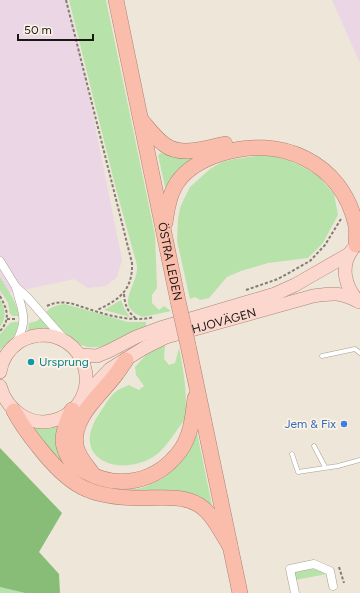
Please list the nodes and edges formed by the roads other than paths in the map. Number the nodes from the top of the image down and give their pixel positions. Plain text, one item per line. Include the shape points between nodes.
1 (116, 0) edge
2 (141, 120) junction
3 (356, 207) edge
4 (164, 232) junction
5 (355, 247) edge
6 (0, 261) edge
7 (16, 287) junction
8 (360, 302) edge
9 (69, 344) junction
10 (14, 346) junction
11 (360, 353) edge
12 (79, 355) junction
13 (322, 356) dead end
14 (126, 360) junction
15 (0, 372) edge
16 (196, 385) junction
17 (0, 386) edge
18 (82, 398) junction
19 (72, 410) junction
20 (14, 411) junction
21 (314, 446) dead end
22 (292, 454) dead end
23 (360, 460) edge
24 (325, 468) junction
25 (95, 477) junction
26 (230, 546) junction
27 (333, 586) dead end
28 (240, 593) edge
29 (295, 593) edge

1 - 2 highway, ÖSTRA LEDEN
2 - 3 highway via 166,146 175,150 186,151 249,140 273,141 295,146 312,153 329,165
2 - 4 highway, ÖSTRA LEDEN
3 - 4 highway via 323,169 308,159 272,148 248,147 211,157 199,163 180,179 169,200
3 - 5 highway
4 - 16 highway, ÖSTRA LEDEN, bridge
5 - 8 main road via 346,264 346,280 352,294
5 - 12 main road, HJOVÄGEN via 295,285 275,294 160,328 97,356
6 - 7 street
7 - 9 street
7 - 10 street via 24,325
8 - 14 main road, HJOVÄGEN via 347,295 313,296 166,338
9 - 10 main road via 56,337 41,335 27,338
9 - 12 main road
10 - 15 main road via 3,360
11 - 13 lane via 355,349
12 - 18 main road via 86,380
14 - 18 main road, HJOVÄGEN via 110,369
14 - 25 highway via 90,406 79,424 76,435 76,447
16 - 25 highway via 188,435 179,452 171,460 151,475 130,482 108,481
16 - 26 highway, ÖSTRA LEDEN
17 - 20 main road via 6,402
18 - 19 main road, HJOVÄGEN
19 - 20 main road, HJOVÄGEN via 57,420 39,422
19 - 25 highway via 65,426 63,440 66,453 73,464
20 - 26 highway via 47,457 74,483 111,497 186,500 198,505 212,518
21 - 24 lane
22 - 24 lane via 298,472
23 - 24 lane
26 - 28 highway, ÖSTRA LEDEN
27 - 29 street via 330,572 314,564 290,569

